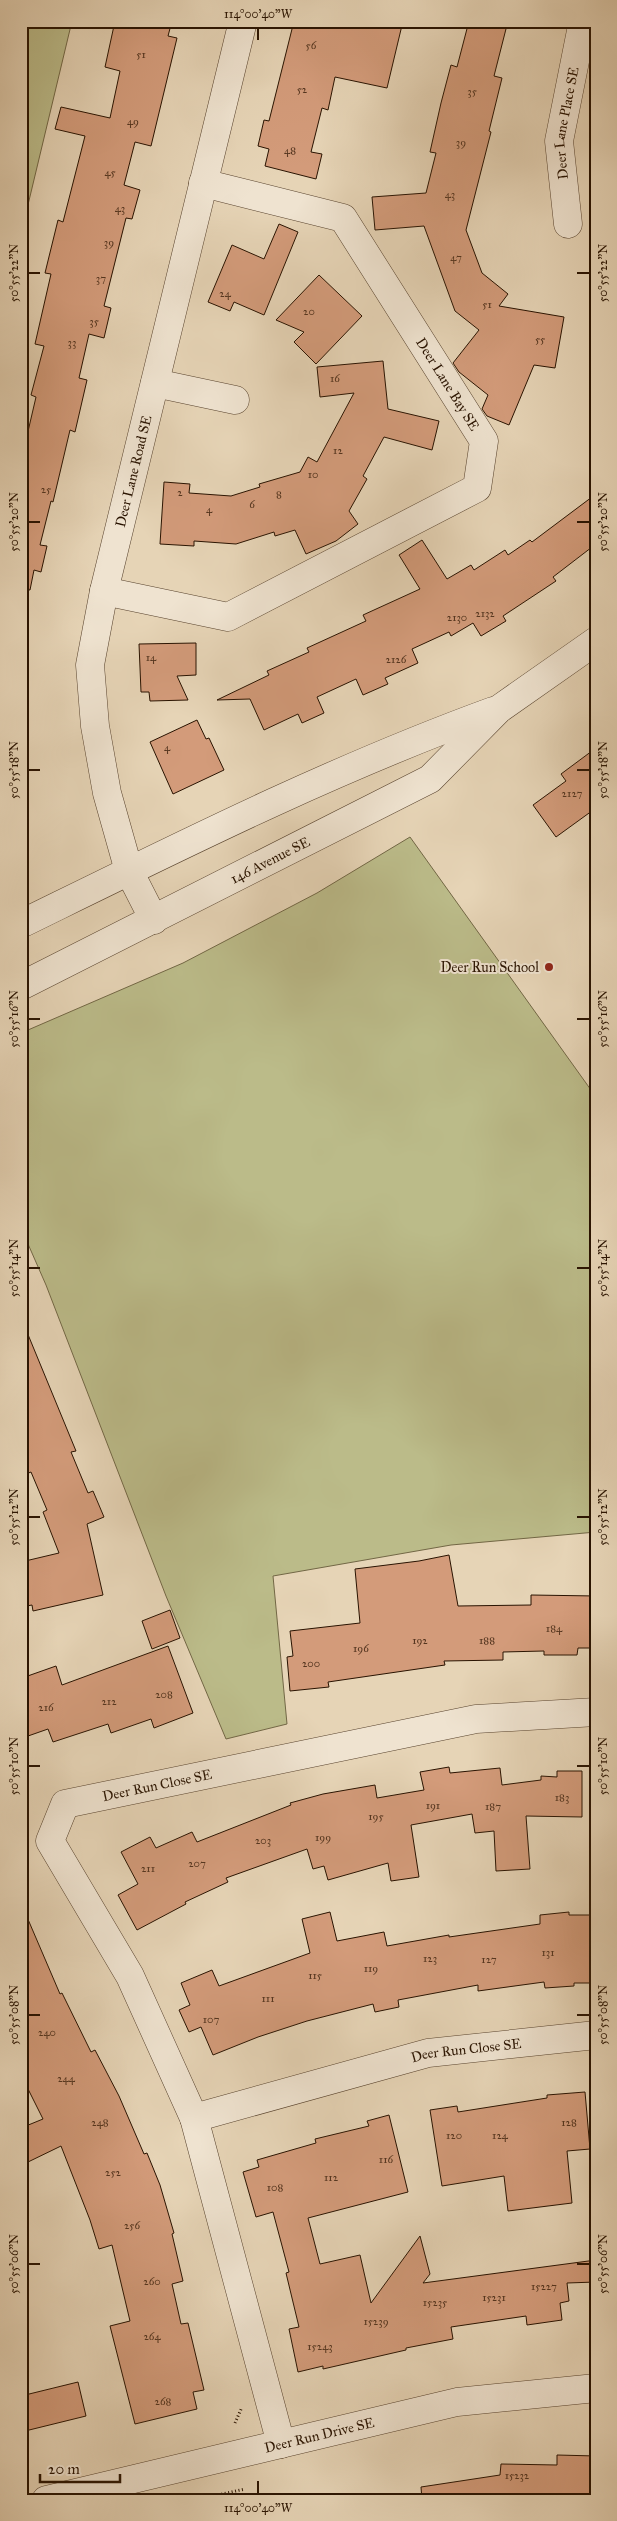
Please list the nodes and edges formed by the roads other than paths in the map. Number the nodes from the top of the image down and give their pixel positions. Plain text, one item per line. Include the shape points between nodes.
1 (243, 21) edge
2 (583, 21) edge
3 (203, 183) junction
4 (568, 224) dead end
5 (155, 383) junction
6 (235, 400) dead end
7 (104, 591) junction
8 (596, 641) edge
9 (499, 709) junction
10 (129, 871) junction
11 (154, 920) junction
12 (21, 924) edge
13 (21, 986) edge
14 (596, 1712) edge
15 (596, 2035) edge
16 (194, 2118) junction
17 (596, 2388) edge
18 (281, 2444) junction
19 (46, 2500) edge

1 - 3 street, Deer Lane Road SE
2 - 4 street, Deer Lane Place SE via 559,141
3 - 5 street, Deer Lane Road SE
3 - 7 street, Deer Lane Bay SE via 343,218 484,441 477,488 228,617
5 - 6 street
5 - 7 street, Deer Lane Road SE
7 - 10 street, Deer Lane Road SE via 90,665 95,726 107,793
8 - 9 street, 146 Avenue SE
9 - 10 street, 146 Avenue SE via 410,742
9 - 11 street, 146 Avenue SE via 430,779
10 - 11 street, Deer Lane Road SE
10 - 12 street, 146 Avenue SE
11 - 13 street, 146 Avenue SE
14 - 16 street, Deer Run Close SE via 476,1719 65,1804 50,1840 130,1976
15 - 16 street, Deer Run Close SE via 428,2053
16 - 18 street, Deer Run Close SE
17 - 18 street, Deer Run Drive SE via 457,2402
18 - 19 street, Deer Run Drive SE

